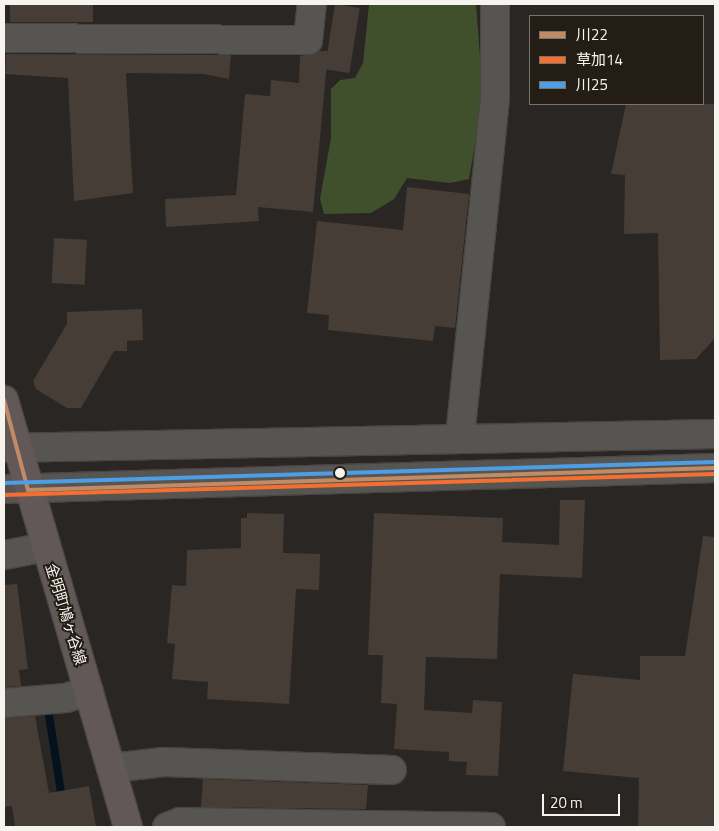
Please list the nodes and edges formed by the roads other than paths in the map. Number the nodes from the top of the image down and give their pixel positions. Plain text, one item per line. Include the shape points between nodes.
1 (312, 4) edge
2 (495, 4) edge
3 (4, 38) edge
4 (4, 400) edge
5 (715, 434) edge
6 (460, 437) junction
7 (9, 448) edge
8 (715, 468) edge
9 (16, 490) edge
10 (46, 547) junction
11 (4, 555) edge
12 (89, 691) junction
13 (4, 703) edge
14 (112, 768) junction
15 (392, 770) dead end
16 (128, 827) edge
17 (167, 827) edge
18 (491, 827) edge

1 - 3 street via 308,40
2 - 6 street via 495,98
4 - 7 main road, 金明町鳩ヶ谷線
5 - 6 street
6 - 7 street
7 - 9 main road, 金明町鳩ヶ谷線
8 - 9 street
9 - 10 main road, 金明町鳩ヶ谷線
10 - 11 street
10 - 12 main road, 金明町鳩ヶ谷線
12 - 13 street via 66,698
12 - 14 main road, 金明町鳩ヶ谷線
14 - 15 street via 164,762
14 - 16 main road, 金明町鳩ヶ谷線
17 - 18 street via 180,822

